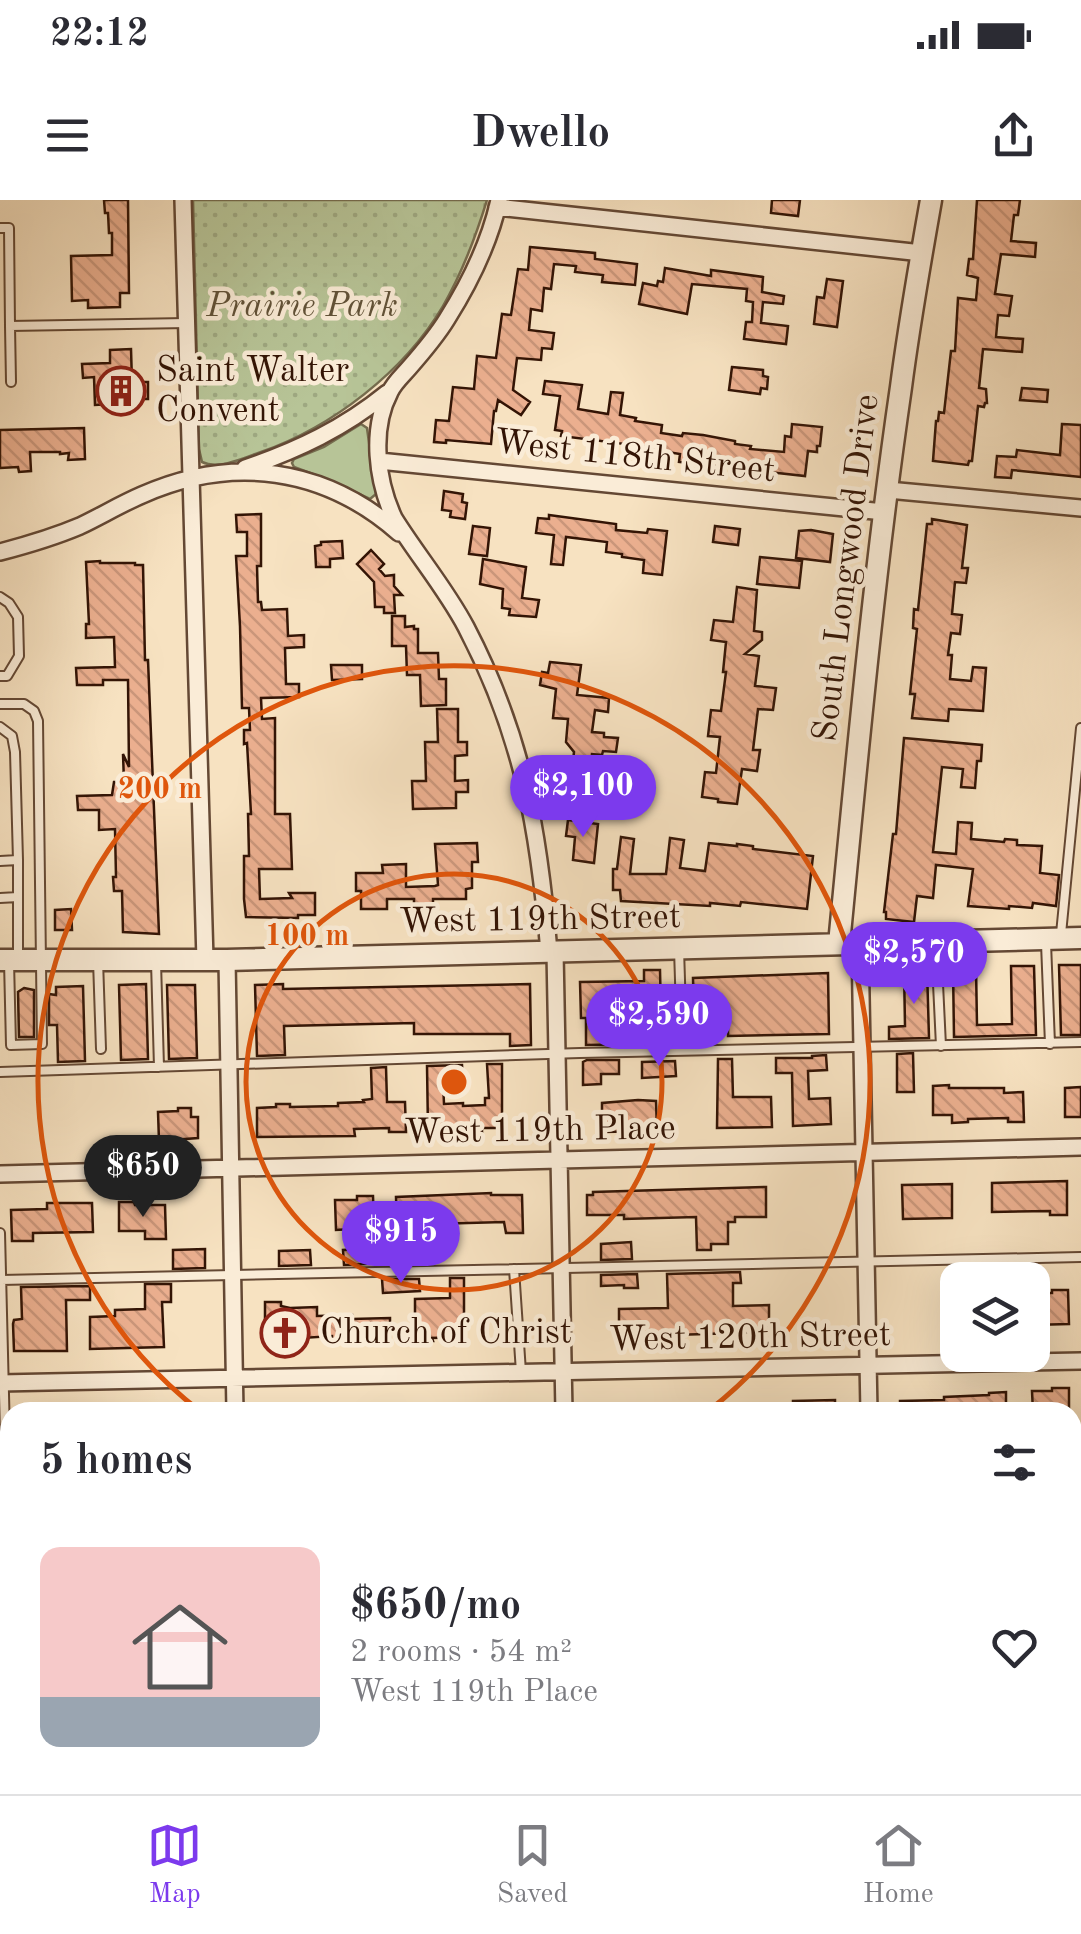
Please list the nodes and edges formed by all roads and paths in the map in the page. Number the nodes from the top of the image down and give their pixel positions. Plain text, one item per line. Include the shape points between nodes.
1 (184, 200) edge
2 (931, 200) edge
3 (498, 204) edge
4 (0, 228) edge
5 (922, 253) junction
6 (186, 324) junction
7 (10, 326) junction
8 (11, 382) dead end
9 (390, 390) junction
10 (379, 461) junction
11 (234, 471) junction
12 (190, 479) junction
13 (888, 490) junction
14 (1081, 508) edge
15 (884, 512) junction
16 (409, 542) junction
17 (0, 552) edge
18 (0, 597) edge
19 (0, 676) edge
20 (0, 704) edge
21 (0, 728) edge
22 (1081, 728) edge
23 (18, 860) junction
24 (0, 861) edge
25 (0, 898) edge
26 (18, 898) junction
27 (1062, 938) edge
28 (936, 942) junction
29 (838, 944) junction
30 (860, 944) junction
31 (679, 948) junction
32 (552, 952) junction
33 (9, 960) edge
34 (40, 960) junction
35 (98, 960) junction
36 (156, 960) junction
37 (204, 960) junction
38 (227, 960) junction
39 (682, 1042) dead end
40 (1081, 1042) edge
41 (1050, 1044) junction
42 (941, 1046) junction
43 (862, 1047) junction
44 (101, 1049) dead end
45 (557, 1054) junction
46 (229, 1065) junction
47 (159, 1067) junction
48 (0, 1072) edge
49 (1081, 1147) edge
50 (865, 1152) junction
51 (559, 1160) junction
52 (230, 1168) junction
53 (0, 1174) edge
54 (0, 1232) edge
55 (1081, 1257) edge
56 (866, 1261) junction
57 (561, 1268) junction
58 (514, 1269) junction
59 (232, 1275) junction
60 (1, 1280) edge
61 (1, 1291) edge
62 (1, 1337) edge
63 (1081, 1360) edge
64 (868, 1365) junction
65 (521, 1372) junction
66 (563, 1372) junction
67 (234, 1378) junction
68 (2, 1383) edge
69 (235, 1402) edge
70 (564, 1402) edge
71 (869, 1402) edge
72 (533, 1794) edge
73 (571, 1794) edge

1 - 6 street
2 - 5 street, South Longwood Drive
3 - 5 street
3 - 9 street via 446,321
4 - 7 lane via 9,228
5 - 13 street, South Longwood Drive
6 - 7 lane
6 - 12 street
7 - 8 lane
9 - 10 street
9 - 11 street via 331,433
10 - 15 street, West 118th Street
10 - 16 street via 386,501
11 - 12 street
11 - 16 street via 322,486 362,505
12 - 17 street
12 - 37 street
13 - 14 street
13 - 15 street, South Longwood Drive
15 - 29 street, South Longwood Drive
16 - 32 street via 464,624 509,722 536,830
18 - 19 lane via 18,617 20,656
20 - 34 lane via 24,704 38,721
21 - 23 lane via 12,736 15,752
22 - 27 lane
23 - 24 lane
23 - 26 lane
25 - 26 lane
26 - 33 lane
27 - 28 street, West 119th Street
27 - 41 lane
28 - 30 street, West 119th Street
28 - 42 lane
29 - 30 street, West 119th Street
29 - 31 street, West 119th Street
30 - 43 street
31 - 32 street, West 119th Street
31 - 39 lane
32 - 38 street, West 119th Street
32 - 45 street
33 - 34 street, West 119th Street
33 - 34 lane via 11,1045 42,1044
34 - 35 street, West 119th Street
35 - 36 street, West 119th Street
35 - 44 lane
36 - 37 street, West 119th Street
36 - 47 lane
37 - 38 street, West 119th Street
38 - 46 street
40 - 41 lane
41 - 42 lane
42 - 43 lane
43 - 45 lane
43 - 50 street
45 - 46 lane
45 - 51 street
46 - 47 lane
46 - 52 street
47 - 48 lane
49 - 50 street, West 119th Place
50 - 51 street, West 119th Place
50 - 56 street
51 - 52 street, West 119th Place
51 - 57 street
52 - 53 street, West 119th Place
52 - 59 street
54 - 60 lane
55 - 56 lane
56 - 57 lane
56 - 64 street
57 - 58 lane
57 - 66 street
58 - 59 lane
58 - 65 lane
59 - 60 lane
59 - 67 street
60 - 61 lane
61 - 62 lane
62 - 68 lane
63 - 64 street, West 120th Street
64 - 66 street, West 120th Street
64 - 71 street
65 - 66 street, West 120th Street
65 - 67 street, West 120th Street
66 - 70 street
67 - 68 street, West 120th Street
67 - 69 street
72 - 73 street

